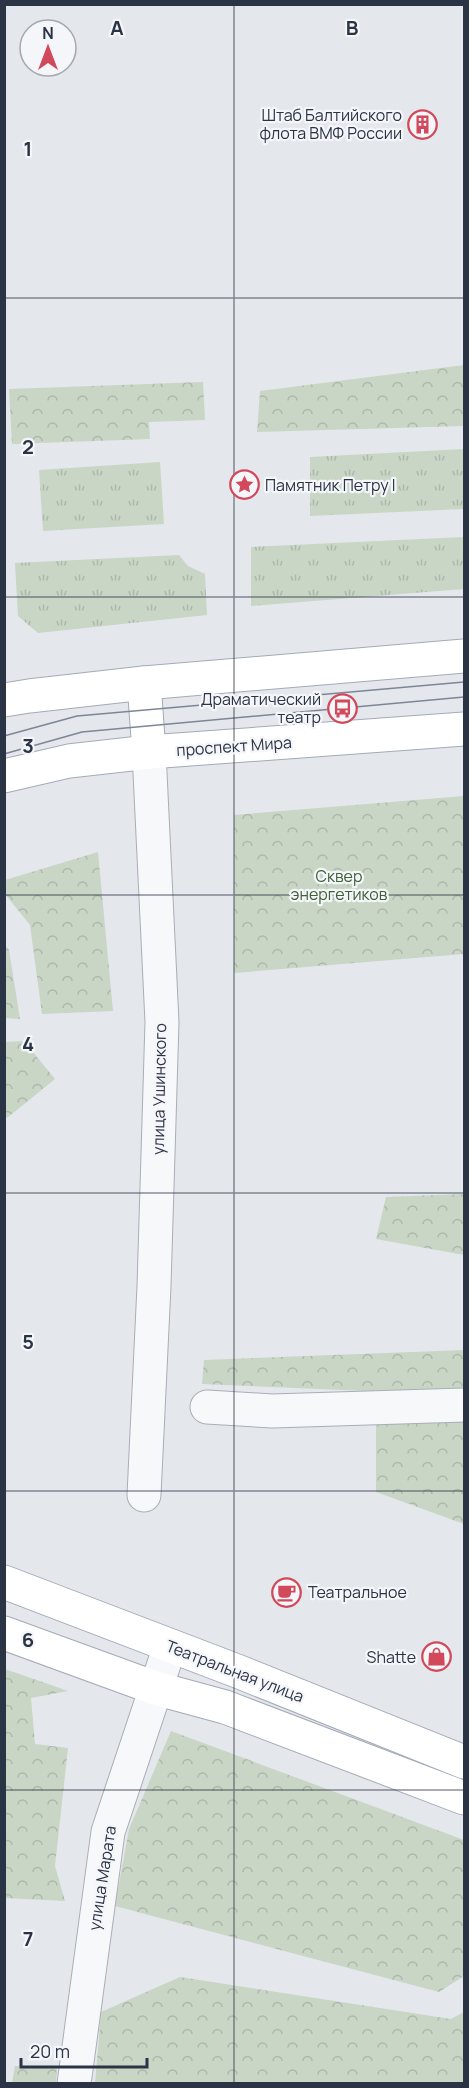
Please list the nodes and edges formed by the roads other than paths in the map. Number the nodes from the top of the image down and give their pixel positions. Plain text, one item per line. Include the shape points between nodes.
1 (465, 656) edge
2 (144, 683) junction
3 (4, 700) edge
4 (465, 729) edge
5 (149, 752) junction
6 (4, 776) edge
7 (465, 1405) edge
8 (207, 1407) dead end
9 (144, 1495) dead end
10 (4, 1582) edge
11 (4, 1633) edge
12 (170, 1646) junction
13 (155, 1688) junction
14 (465, 1762) edge
15 (465, 1798) edge
16 (74, 2084) edge

1 - 2 main road
2 - 3 main road
2 - 5 main road, улица Ушинского
4 - 5 main road, проспект Мира
5 - 6 main road, проспект Мира via 69,761
5 - 9 street, улица Ушинского via 162,1022
7 - 8 street via 272,1411
10 - 12 main road, Театральная улица
11 - 13 main road
12 - 13 street, улица Марата
12 - 14 main road, Театральная улица
13 - 15 main road via 225,1707
13 - 16 street, улица Марата via 108,1832

